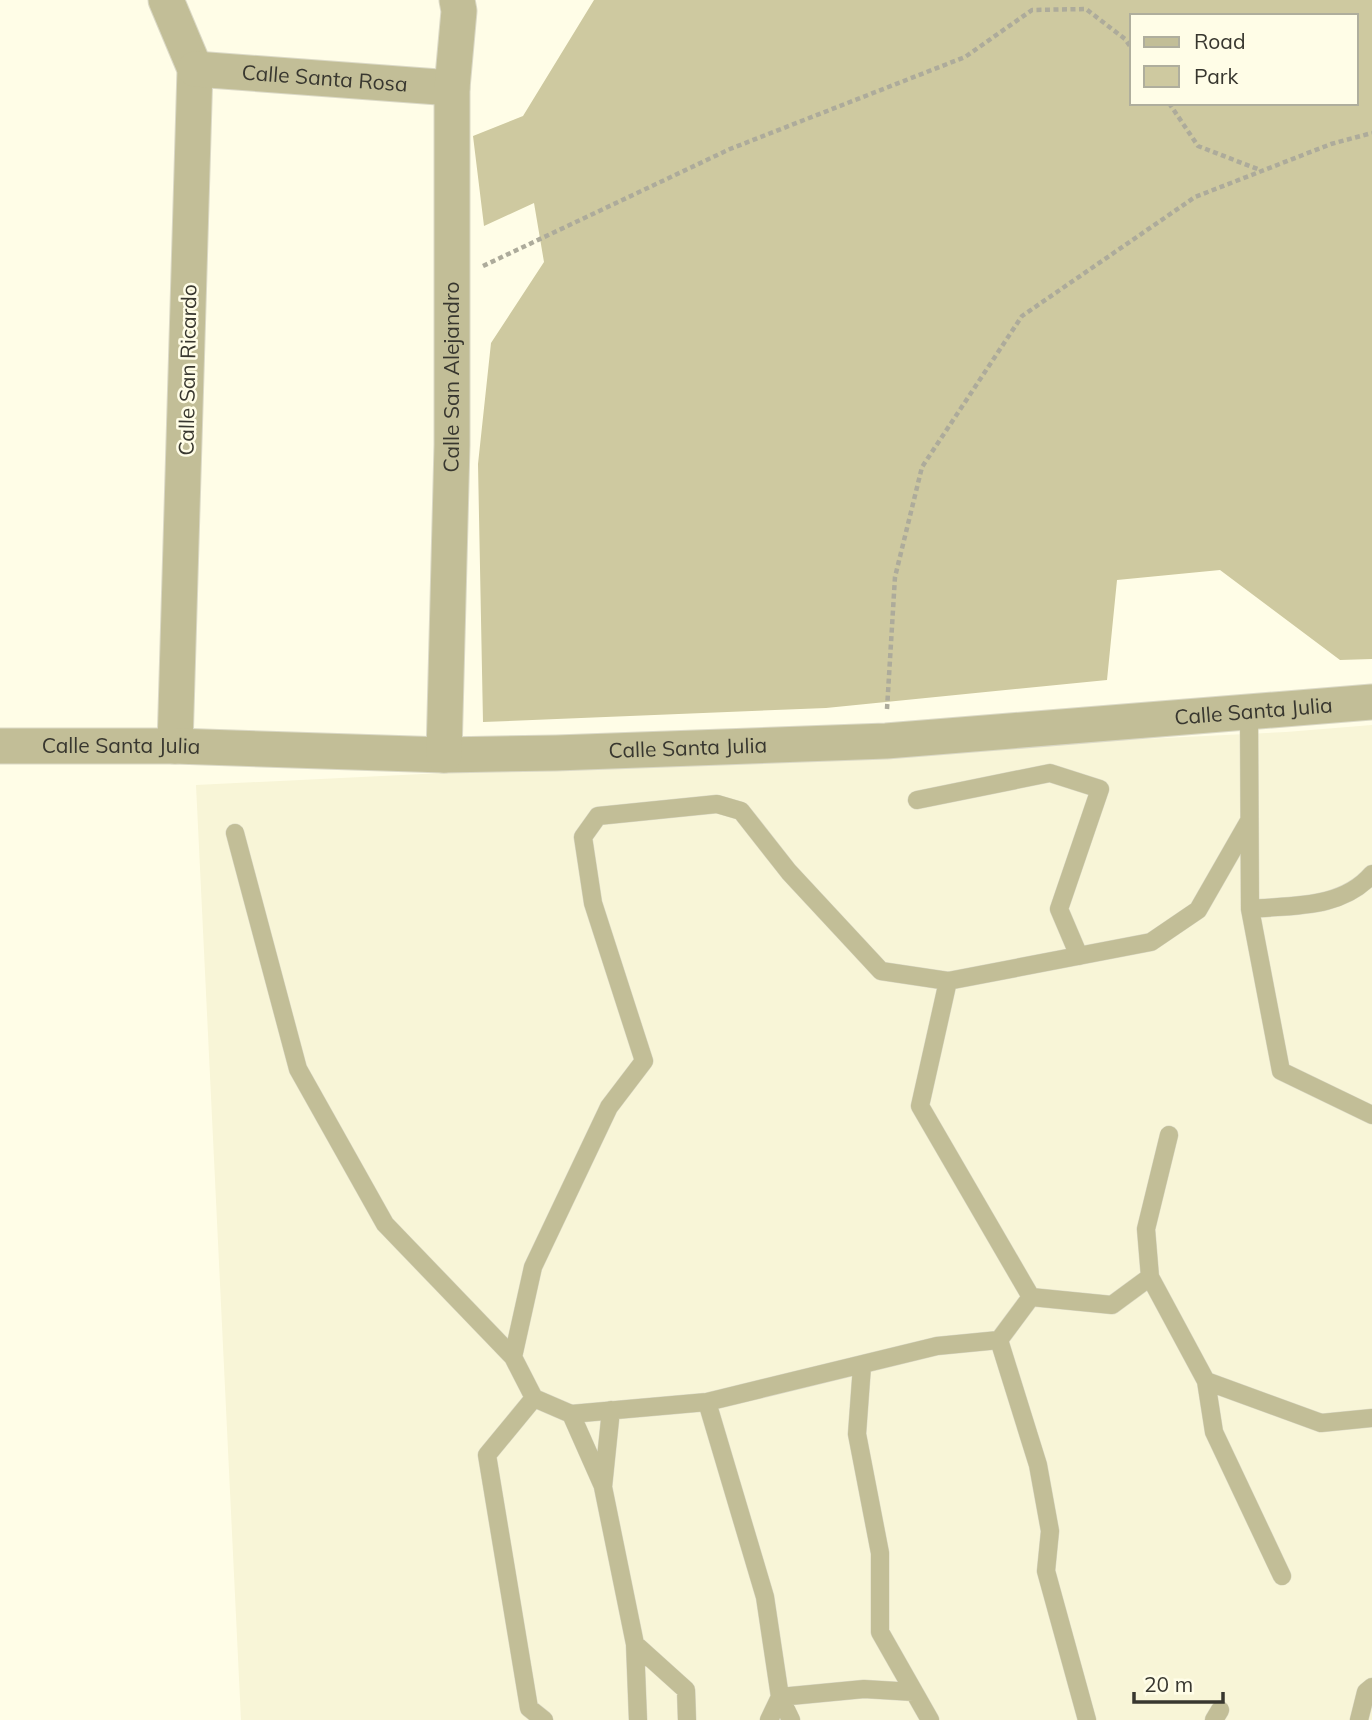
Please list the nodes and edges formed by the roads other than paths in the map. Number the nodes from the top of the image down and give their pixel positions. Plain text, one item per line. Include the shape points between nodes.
1 (166, 0) edge
2 (460, 4) edge
3 (195, 69) junction
4 (452, 88) junction
5 (1372, 702) edge
6 (1249, 714) junction
7 (0, 746) edge
8 (175, 746) junction
9 (444, 755) junction
10 (917, 800) dead end
11 (1250, 821) junction
12 (235, 833) dead end
13 (1372, 874) edge
14 (1250, 909) junction
15 (1079, 956) junction
16 (947, 981) junction
17 (1372, 1115) edge
18 (1169, 1135) dead end
19 (1150, 1277) junction
20 (1031, 1297) junction
21 (999, 1340) junction
22 (513, 1357) junction
23 (862, 1366) junction
24 (1206, 1381) junction
25 (534, 1398) junction
26 (707, 1402) junction
27 (611, 1410) junction
28 (571, 1414) junction
29 (1372, 1418) edge
30 (603, 1487) junction
31 (1282, 1576) dead end
32 (635, 1644) junction
33 (1372, 1687) edge
34 (915, 1692) junction
35 (780, 1697) junction
36 (544, 1720) edge
37 (638, 1720) edge
38 (687, 1720) edge
39 (769, 1720) edge
40 (791, 1720) edge
41 (930, 1720) edge
42 (1087, 1720) edge
43 (1359, 1720) edge

1 - 3 street, Calle San Ricardo
2 - 4 street, Calle San Alejandro
3 - 4 street, Calle Santa Rosa
3 - 8 street, Calle San Ricardo
4 - 9 street, Calle San Alejandro via 454,280
5 - 6 street, Calle Santa Julia
6 - 9 street, Calle Santa Julia via 886,741
6 - 11 lane
7 - 8 street, Calle Santa Julia
8 - 9 street, Calle Santa Julia
10 - 15 lane via 1050,773 1100,789 1059,909
11 - 14 lane
11 - 15 lane via 1198,910 1151,942
12 - 22 lane via 298,1069 385,1224
13 - 14 lane via 1363,884 1328,902
14 - 17 lane via 1281,1071
15 - 16 lane
16 - 20 lane via 920,1106
16 - 22 lane via 881,971 789,872 741,811 716,804 598,816 583,836 593,903 644,1061 609,1107 533,1267
18 - 19 lane via 1146,1228
19 - 20 lane via 1112,1305
19 - 24 lane
20 - 21 lane
21 - 23 lane via 937,1346
21 - 42 lane via 1038,1465 1050,1531 1046,1571
22 - 25 lane
23 - 26 lane
23 - 34 lane via 857,1433 880,1553 880,1632
24 - 29 lane via 1321,1423
24 - 31 lane via 1214,1432
25 - 28 lane
25 - 36 lane via 487,1455 529,1707
26 - 27 lane
26 - 35 lane via 765,1597
27 - 28 lane
27 - 30 lane
28 - 30 lane
30 - 32 lane
32 - 37 lane
32 - 38 lane via 686,1690
33 - 43 lane via 1366,1692
34 - 35 lane via 864,1689
34 - 41 lane
35 - 39 lane
35 - 40 lane

